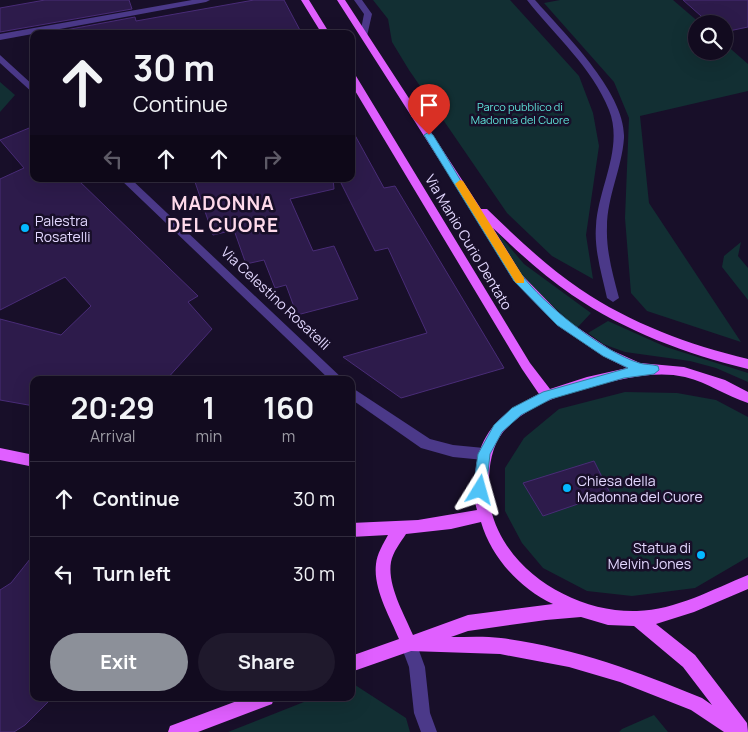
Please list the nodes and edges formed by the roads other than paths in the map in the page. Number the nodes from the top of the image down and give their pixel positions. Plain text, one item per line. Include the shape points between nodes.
1 (206, 0) edge
2 (305, 0) edge
3 (341, 0) edge
4 (358, 0) edge
5 (531, 0) edge
6 (39, 30) edge
7 (324, 30) edge
8 (30, 32) edge
9 (364, 34) junction
10 (0, 37) edge
11 (0, 58) edge
12 (355, 83) edge
13 (30, 87) edge
14 (129, 182) edge
15 (470, 198) junction
16 (613, 298) dead end
17 (748, 364) edge
18 (654, 370) junction
19 (334, 376) edge
20 (355, 395) edge
21 (548, 396) junction
22 (748, 398) edge
23 (0, 454) edge
24 (484, 454) junction
25 (30, 460) edge
26 (484, 515) junction
27 (401, 529) junction
28 (355, 530) edge
29 (748, 582) edge
30 (583, 610) junction
31 (637, 619) junction
32 (408, 642) junction
33 (355, 662) edge
34 (258, 701) edge
35 (176, 732) edge
36 (429, 732) edge
37 (739, 732) edge
38 (744, 732) edge

1 - 6 street
2 - 7 main road
3 - 9 main road
4 - 9 street via 368,14
5 - 16 street via 593,72 614,111 619,137 601,226 603,255
8 - 10 street
9 - 15 main road
11 - 13 street
12 - 21 main road, Via Manio Curio Dentato via 526,366
14 - 19 street, Via Celestino Rosatelli
15 - 17 main road via 514,242 576,292 664,338
15 - 18 main road via 518,278 561,322 607,353 638,368
18 - 21 main road via 624,373
18 - 22 main road via 684,372 721,384
20 - 24 street via 426,444
21 - 24 main road via 516,411 498,429
23 - 25 main road
24 - 26 main road via 480,490
26 - 27 main road
26 - 30 main road via 492,536 505,555 530,581 553,597
27 - 28 main road
27 - 32 main road via 392,541 383,564 387,585
29 - 31 main road via 671,613
30 - 31 main road
30 - 32 main road via 488,619
31 - 38 main road via 688,661
32 - 33 main road
32 - 36 street via 417,667 422,713
32 - 37 main road via 500,646 569,658 696,704
34 - 35 main road

